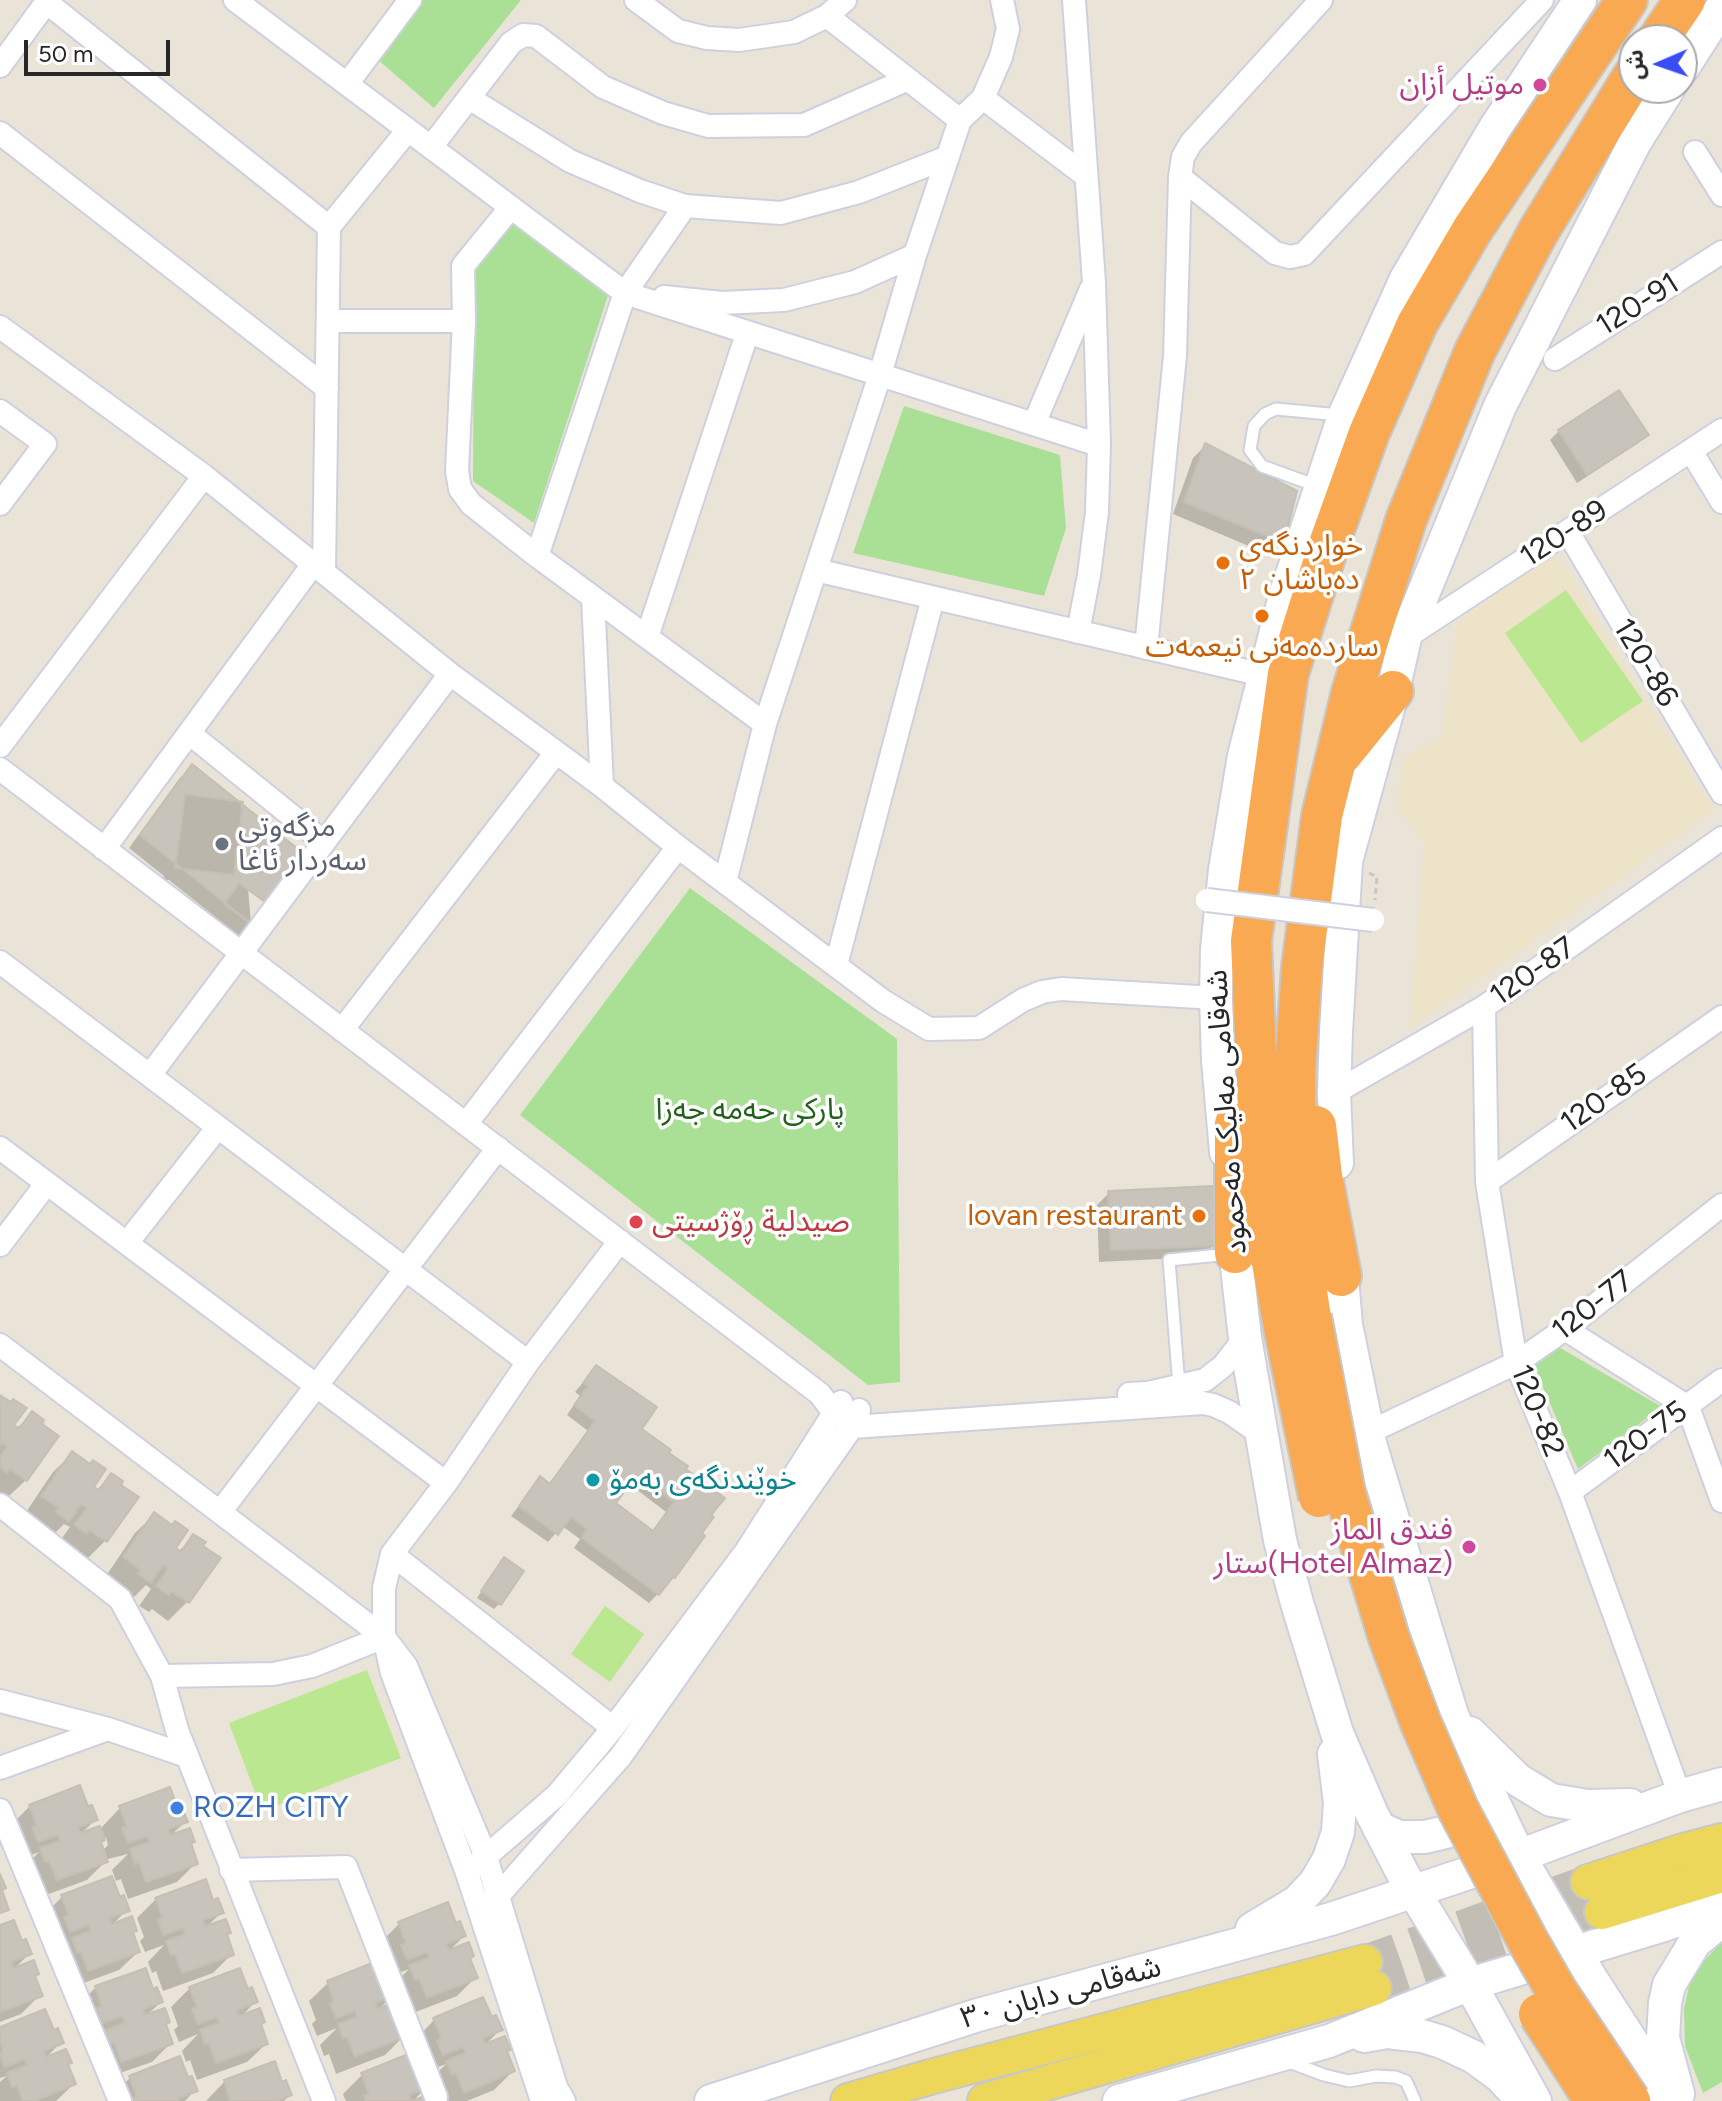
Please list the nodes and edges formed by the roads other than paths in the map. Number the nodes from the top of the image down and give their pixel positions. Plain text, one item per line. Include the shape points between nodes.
1 (410, 0) edge
2 (636, 0) edge
3 (845, 0) edge
4 (1002, 0) edge
5 (1074, 0) edge
6 (1321, 0) edge
7 (1542, 0) edge
8 (1580, 0) edge
9 (1627, 0) edge
10 (1685, 0) edge
11 (47, 1) edge
12 (237, 1) edge
13 (1722, 7) edge
14 (827, 16) junction
15 (1669, 24) edge
16 (1698, 44) edge
17 (0, 66) edge
18 (906, 80) junction
19 (347, 84) junction
20 (469, 98) junction
21 (983, 98) junction
22 (1618, 101) edge
23 (1659, 104) edge
24 (960, 120) junction
25 (408, 130) junction
26 (0, 133) edge
27 (431, 147) junction
28 (1695, 152) dead end
29 (948, 157) junction
30 (1086, 176) junction
31 (1180, 177) junction
32 (1722, 195) edge
33 (685, 206) junction
34 (511, 207) junction
35 (329, 227) junction
36 (1722, 252) edge
37 (915, 255) junction
38 (1094, 282) junction
39 (625, 293) junction
40 (328, 321) junction
41 (464, 321) junction
42 (0, 327) edge
43 (747, 334) junction
44 (1555, 359) dead end
45 (880, 375) junction
46 (327, 388) junction
47 (0, 411) edge
48 (1344, 416) junction
49 (1034, 424) junction
50 (1722, 430) edge
51 (1099, 445) junction
52 (1691, 451) junction
53 (204, 476) junction
54 (1319, 487) junction
55 (1722, 502) edge
56 (0, 504) edge
57 (1568, 532) junction
58 (537, 556) junction
59 (319, 567) junction
60 (816, 570) junction
61 (1285, 596) joint
62 (593, 598) junction
63 (933, 598) junction
64 (1078, 632) junction
65 (647, 637) junction
66 (1405, 638) junction
67 (1146, 648) junction
68 (450, 674) junction
69 (1276, 674) junction
70 (1393, 691) junction
71 (765, 724) junction
72 (189, 733) junction
73 (0, 746) edge
74 (555, 754) junction
75 (1335, 763) junction
76 (0, 769) edge
77 (602, 786) junction
78 (1722, 793) edge
79 (1722, 838) edge
80 (324, 842) junction
81 (678, 847) junction
82 (104, 849) junction
83 (725, 882) junction
84 (1207, 900) dead end
85 (1373, 920) dead end
86 (1251, 941) junction
87 (241, 953) junction
88 (0, 962) edge
89 (836, 965) junction
90 (1302, 967) junction
91 (1216, 998) junction
92 (1484, 1007) junction
93 (1722, 1017) edge
94 (342, 1030) junction
95 (150, 1075) junction
96 (1334, 1093) junction
97 (466, 1124) junction
98 (218, 1127) junction
99 (0, 1148) edge
100 (498, 1148) junction
101 (1487, 1182) junction
102 (47, 1183) junction
103 (1722, 1205) edge
104 (620, 1241) junction
105 (127, 1243) junction
106 (0, 1245) edge
107 (1235, 1253) junction
108 (405, 1269) junction
109 (1341, 1276) junction
110 (1298, 1325) junction
111 (1565, 1329) junction
112 (1245, 1338) junction
113 (0, 1345) edge
114 (528, 1362) junction
115 (1516, 1363) junction
116 (1722, 1380) edge
117 (316, 1386) junction
118 (1179, 1386) junction
119 (1688, 1407) junction
120 (847, 1413) junction
121 (1367, 1433) junction
122 (1261, 1434) junction
123 (446, 1483) junction
124 (1570, 1492) junction
125 (1722, 1501) edge
126 (220, 1512) junction
127 (4, 1515) edge
128 (392, 1554) junction
129 (1297, 1603) junction
130 (384, 1637) junction
131 (162, 1676) junction
132 (0, 1701) edge
133 (1452, 1715) junction
134 (613, 1728) junction
135 (108, 1729) junction
136 (187, 1756) junction
137 (0, 1768) edge
138 (1722, 1784) edge
139 (1485, 1786) junction
140 (1669, 1800) junction
141 (0, 1810) edge
142 (1379, 1828) junction
143 (1722, 1841) edge
144 (1519, 1856) junction
145 (486, 1857) junction
146 (231, 1870) junction
147 (467, 1873) junction
148 (1722, 1875) edge
149 (1413, 1891) junction
150 (499, 1897) junction
151 (1722, 1904) edge
152 (480, 1912) junction
153 (1722, 1920) edge
154 (1576, 1951) junction
155 (1205, 1954) junction
156 (1470, 1984) junction
157 (1608, 2005) junction
158 (1329, 2041) junction
159 (1275, 2056) junction
160 (1521, 2086) edge
161 (436, 2097) dead end
162 (1131, 2099) edge
163 (120, 2101) edge
164 (324, 2101) edge
165 (542, 2101) edge
166 (564, 2101) edge
167 (711, 2101) edge
168 (848, 2101) edge
169 (985, 2101) edge
170 (1415, 2101) edge
171 (1535, 2101) edge
172 (1595, 2101) edge
173 (1630, 2101) edge
174 (1670, 2101) edge
175 (1680, 2101) edge

1 - 19 street
2 - 14 street via 678,31 707,38 739,40 794,32
3 - 14 street
4 - 21 street via 1008,29
5 - 30 street
6 - 31 street via 1191,143
7 - 31 street via 1304,254 1275,253
8 - 48 main road via 1495,128 1406,279
9 - 69 highway via 1472,230 1417,324
10 - 15 highway
11 - 17 street
11 - 35 street
12 - 19 street
13 - 16 main road
14 - 18 street
18 - 20 street via 804,125 708,126 603,87 536,36 523,35
18 - 24 street
19 - 25 street
20 - 27 street
20 - 33 street via 570,161
21 - 24 street
21 - 30 street
22 - 75 highway via 1538,232 1475,351 1406,520
23 - 66 main road via 1500,406
24 - 29 street
25 - 27 street
25 - 35 street
26 - 46 street
27 - 34 street
28 - 32 street
29 - 33 street via 859,192 781,213
29 - 37 street
30 - 38 street
31 - 67 street via 1175,356
33 - 39 street
34 - 39 street
34 - 41 street via 463,266
35 - 40 street
36 - 44 street, 120-91
37 - 39 street via 855,282 784,300 722,303
37 - 45 street
38 - 49 street
38 - 51 street
39 - 43 street
39 - 58 street
40 - 41 street
40 - 46 street
41 - 58 street via 460,489 471,504
42 - 53 street
43 - 45 street
43 - 65 street
45 - 49 street
45 - 60 street
46 - 59 street
47 - 56 street via 45,444
48 - 54 main road
48 - 54 lane via 1276,409 1254,426 1250,450 1262,466
49 - 51 street
50 - 52 street, 120-89
51 - 64 street via 1097,512
52 - 55 street
52 - 57 street, 120-89
53 - 59 street
53 - 73 street
54 - 61 main road
57 - 66 street, 120-89
57 - 78 street, 120-86
58 - 62 street
59 - 68 street
59 - 72 street
60 - 63 street
60 - 71 street
61 - 69 highway
62 - 65 street
62 - 77 street
63 - 64 street
63 - 89 street
64 - 67 street
65 - 71 street
66 - 70 main road
67 - 69 street
68 - 74 street
68 - 80 street
69 - 86 highway
69 - 91 main road, شەقامی مەلیک مەحمود via 1244,756 1225,870
70 - 75 highway
70 - 96 main road via 1346,861
71 - 83 street
72 - 80 street
72 - 82 street
74 - 77 street
74 - 94 street
75 - 90 highway via 1322,816
76 - 82 street
77 - 81 street
79 - 92 street, 120-87
80 - 87 street
81 - 83 street
81 - 97 street
82 - 87 street
83 - 89 street
84 - 85 street, bridge
86 - 107 highway via 1236,1040
86 - 110 highway via 1268,1241
87 - 94 street
87 - 95 street
88 - 95 street
89 - 91 street via 929,1029 979,1028 1023,1000 1061,989
90 - 109 highway via 1318,1138
90 - 110 highway via 1294,1107
91 - 107 main road, شەقامی مەلیک مەحمود
92 - 96 street, 120-87
92 - 101 street, 120-82
93 - 101 street, 120-85
94 - 97 street
95 - 98 street
96 - 109 main road
97 - 100 street
98 - 105 street
98 - 108 street
99 - 102 street
100 - 104 street
100 - 108 street
101 - 115 street, 120-82
102 - 105 street
102 - 106 street
103 - 111 street, 120-77
104 - 114 street
104 - 120 street
105 - 117 street
107 - 112 main road, شەقامی مەلیک مەحمود
107 - 118 lane via 1169,1260
108 - 114 street
108 - 117 street
109 - 121 main road
110 - 172 highway, bridge via 1304,1435 1342,1584 1397,1734 1453,1857 1533,2004
110 - 173 highway, bridge via 1384,1623 1420,1721 1458,1809 1529,1943
111 - 115 street, 120-77
111 - 119 street
112 - 118 street via 1215,1375
112 - 122 main road, شەقامی مەلیک مەحمود
113 - 126 street
114 - 123 street
115 - 121 street, 120-77
115 - 124 street, 120-82
116 - 119 street, 120-75
117 - 123 street
117 - 126 street
118 - 120 street via 1101,1397
119 - 124 street, 120-75
119 - 125 street
120 - 122 street via 1203,1403 1229,1412
120 - 134 street
120 - 150 street via 621,1756
121 - 133 main road
122 - 129 main road, شەقامی مەلیک مەحمود
123 - 128 street
124 - 140 street, 120-82
126 - 130 street
127 - 131 street via 120,1599
128 - 130 street via 384,1588
128 - 134 street
129 - 142 main road, شەقامی مەلیک مەحمود via 1337,1733
129 - 155 main road via 1336,1762 1338,1832 1322,1872 1297,1902
130 - 131 street via 312,1666 273,1674
130 - 145 street via 406,1666
130 - 147 street via 392,1673
131 - 136 street
132 - 135 street
133 - 139 main road
133 - 140 main road via 1518,1780 1551,1800 1588,1806
134 - 145 street via 557,1795
135 - 136 street
135 - 137 street
136 - 146 street
138 - 140 main road
139 - 142 main road via 1477,1808 1446,1832 1411,1838
139 - 144 main road
140 - 144 main road, شەقامی دابان ٣٠
141 - 163 street
142 - 149 main road, شەقامی مەلیک مەحمود
143 - 148 main road via 1680,1852 1595,1897
144 - 149 main road, شەقامی دابان ٣٠
144 - 154 main road
145 - 147 street
145 - 150 street
146 - 161 street via 346,1867
146 - 164 street
147 - 152 street
149 - 155 main road, شەقامی دابان ٣٠
149 - 156 main road, شەقامی مەلیک مەحمود
150 - 152 street
150 - 166 street
151 - 154 main road
152 - 165 street
153 - 175 main road via 1689,1950 1667,1994 1663,2038
154 - 156 main road
154 - 157 main road
155 - 167 main road, شەقامی دابان ٣٠ via 978,2015
156 - 158 main road
156 - 160 main road, شەقامی مەلیک مەحمود
157 - 160 main road via 1574,2010 1547,2025 1523,2054
157 - 174 main road
158 - 159 main road
158 - 160 main road via 1387,2032 1422,2036 1474,2057
159 - 162 main road
159 - 170 lane via 1349,2081 1395,2077 1406,2081
160 - 171 main road
168 - 169 main road, شەقامی دابان ٣٠ via 930,2077 1369,1975

